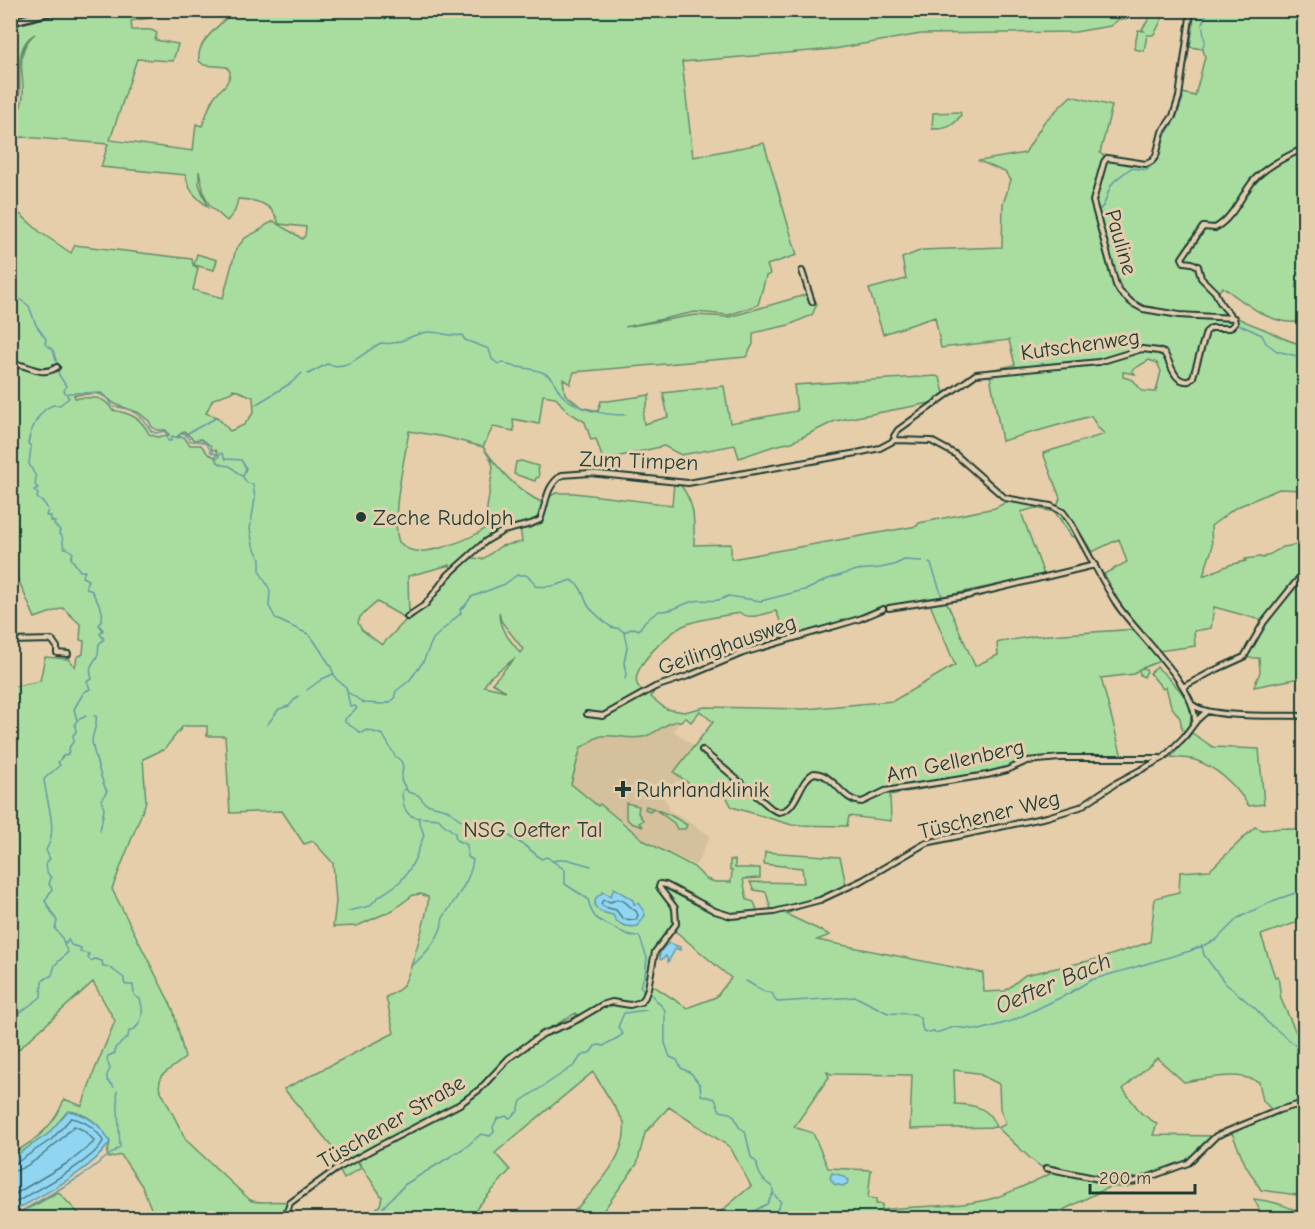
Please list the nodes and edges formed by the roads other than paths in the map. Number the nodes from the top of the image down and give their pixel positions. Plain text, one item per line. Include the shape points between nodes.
1 (59, 10) edge
2 (1191, 10) edge
3 (10, 22) edge
4 (1305, 148) edge
5 (802, 271) dead end
6 (812, 302) dead end
7 (1234, 318) junction
8 (10, 365) edge
9 (57, 367) dead end
10 (895, 440) junction
11 (1095, 565) junction
12 (1305, 572) edge
13 (889, 608) dead end
14 (883, 609) dead end
15 (408, 617) dead end
16 (10, 641) edge
17 (68, 654) dead end
18 (1183, 687) junction
19 (1192, 704) junction
20 (1207, 711) junction
21 (587, 714) dead end
22 (1305, 716) edge
23 (1194, 724) junction
24 (702, 750) dead end
25 (1163, 758) junction
26 (645, 997) joint
27 (1305, 1104) edge
28 (1046, 1168) dead end
29 (285, 1218) edge

1 - 3 main road
2 - 7 street, Pauline via 1179,97 1162,132 1156,156 1146,164 1110,158 1104,162 1093,201 1116,285 1131,303 1179,315
4 - 7 street via 1256,178 1224,221 1215,228 1203,227 1182,258 1198,266 1201,278
5 - 6 street
7 - 10 street, Kutschenweg via 1230,328 1211,328 1206,332 1189,381 1178,379 1164,353 1145,349 1099,362 976,374 898,430
8 - 9 street via 36,371
10 - 11 street via 931,441 955,454 1005,498 1059,509
10 - 15 street, Zum Timpen via 857,453 688,483 590,473 562,475 544,499 540,519 489,538 448,575 426,604
11 - 13 street via 966,596
11 - 18 street via 1116,603
12 - 18 street via 1264,622 1245,657
14 - 21 street, Geilinghausweg via 859,620 759,647 655,687 603,717
16 - 17 street via 52,640 57,653
18 - 19 street
19 - 20 street
19 - 23 street
20 - 22 street
20 - 23 street, Tüschener Weg
23 - 25 street, Tüschener Weg
24 - 25 street, Am Gellenberg via 779,812 791,806 806,778 814,772 828,777 859,802 885,791 987,775 1027,761
25 - 26 street, Tüschener Weg via 1080,807 926,843 851,886 795,907 731,916 660,884 675,908 676,924 655,952
26 - 29 street, Tüschener Straße via 636,1004 602,1005 573,1023 543,1034 509,1058 460,1104 335,1170 291,1203
27 - 28 street via 1279,1110 1216,1136 1188,1163 1141,1180 1104,1180

